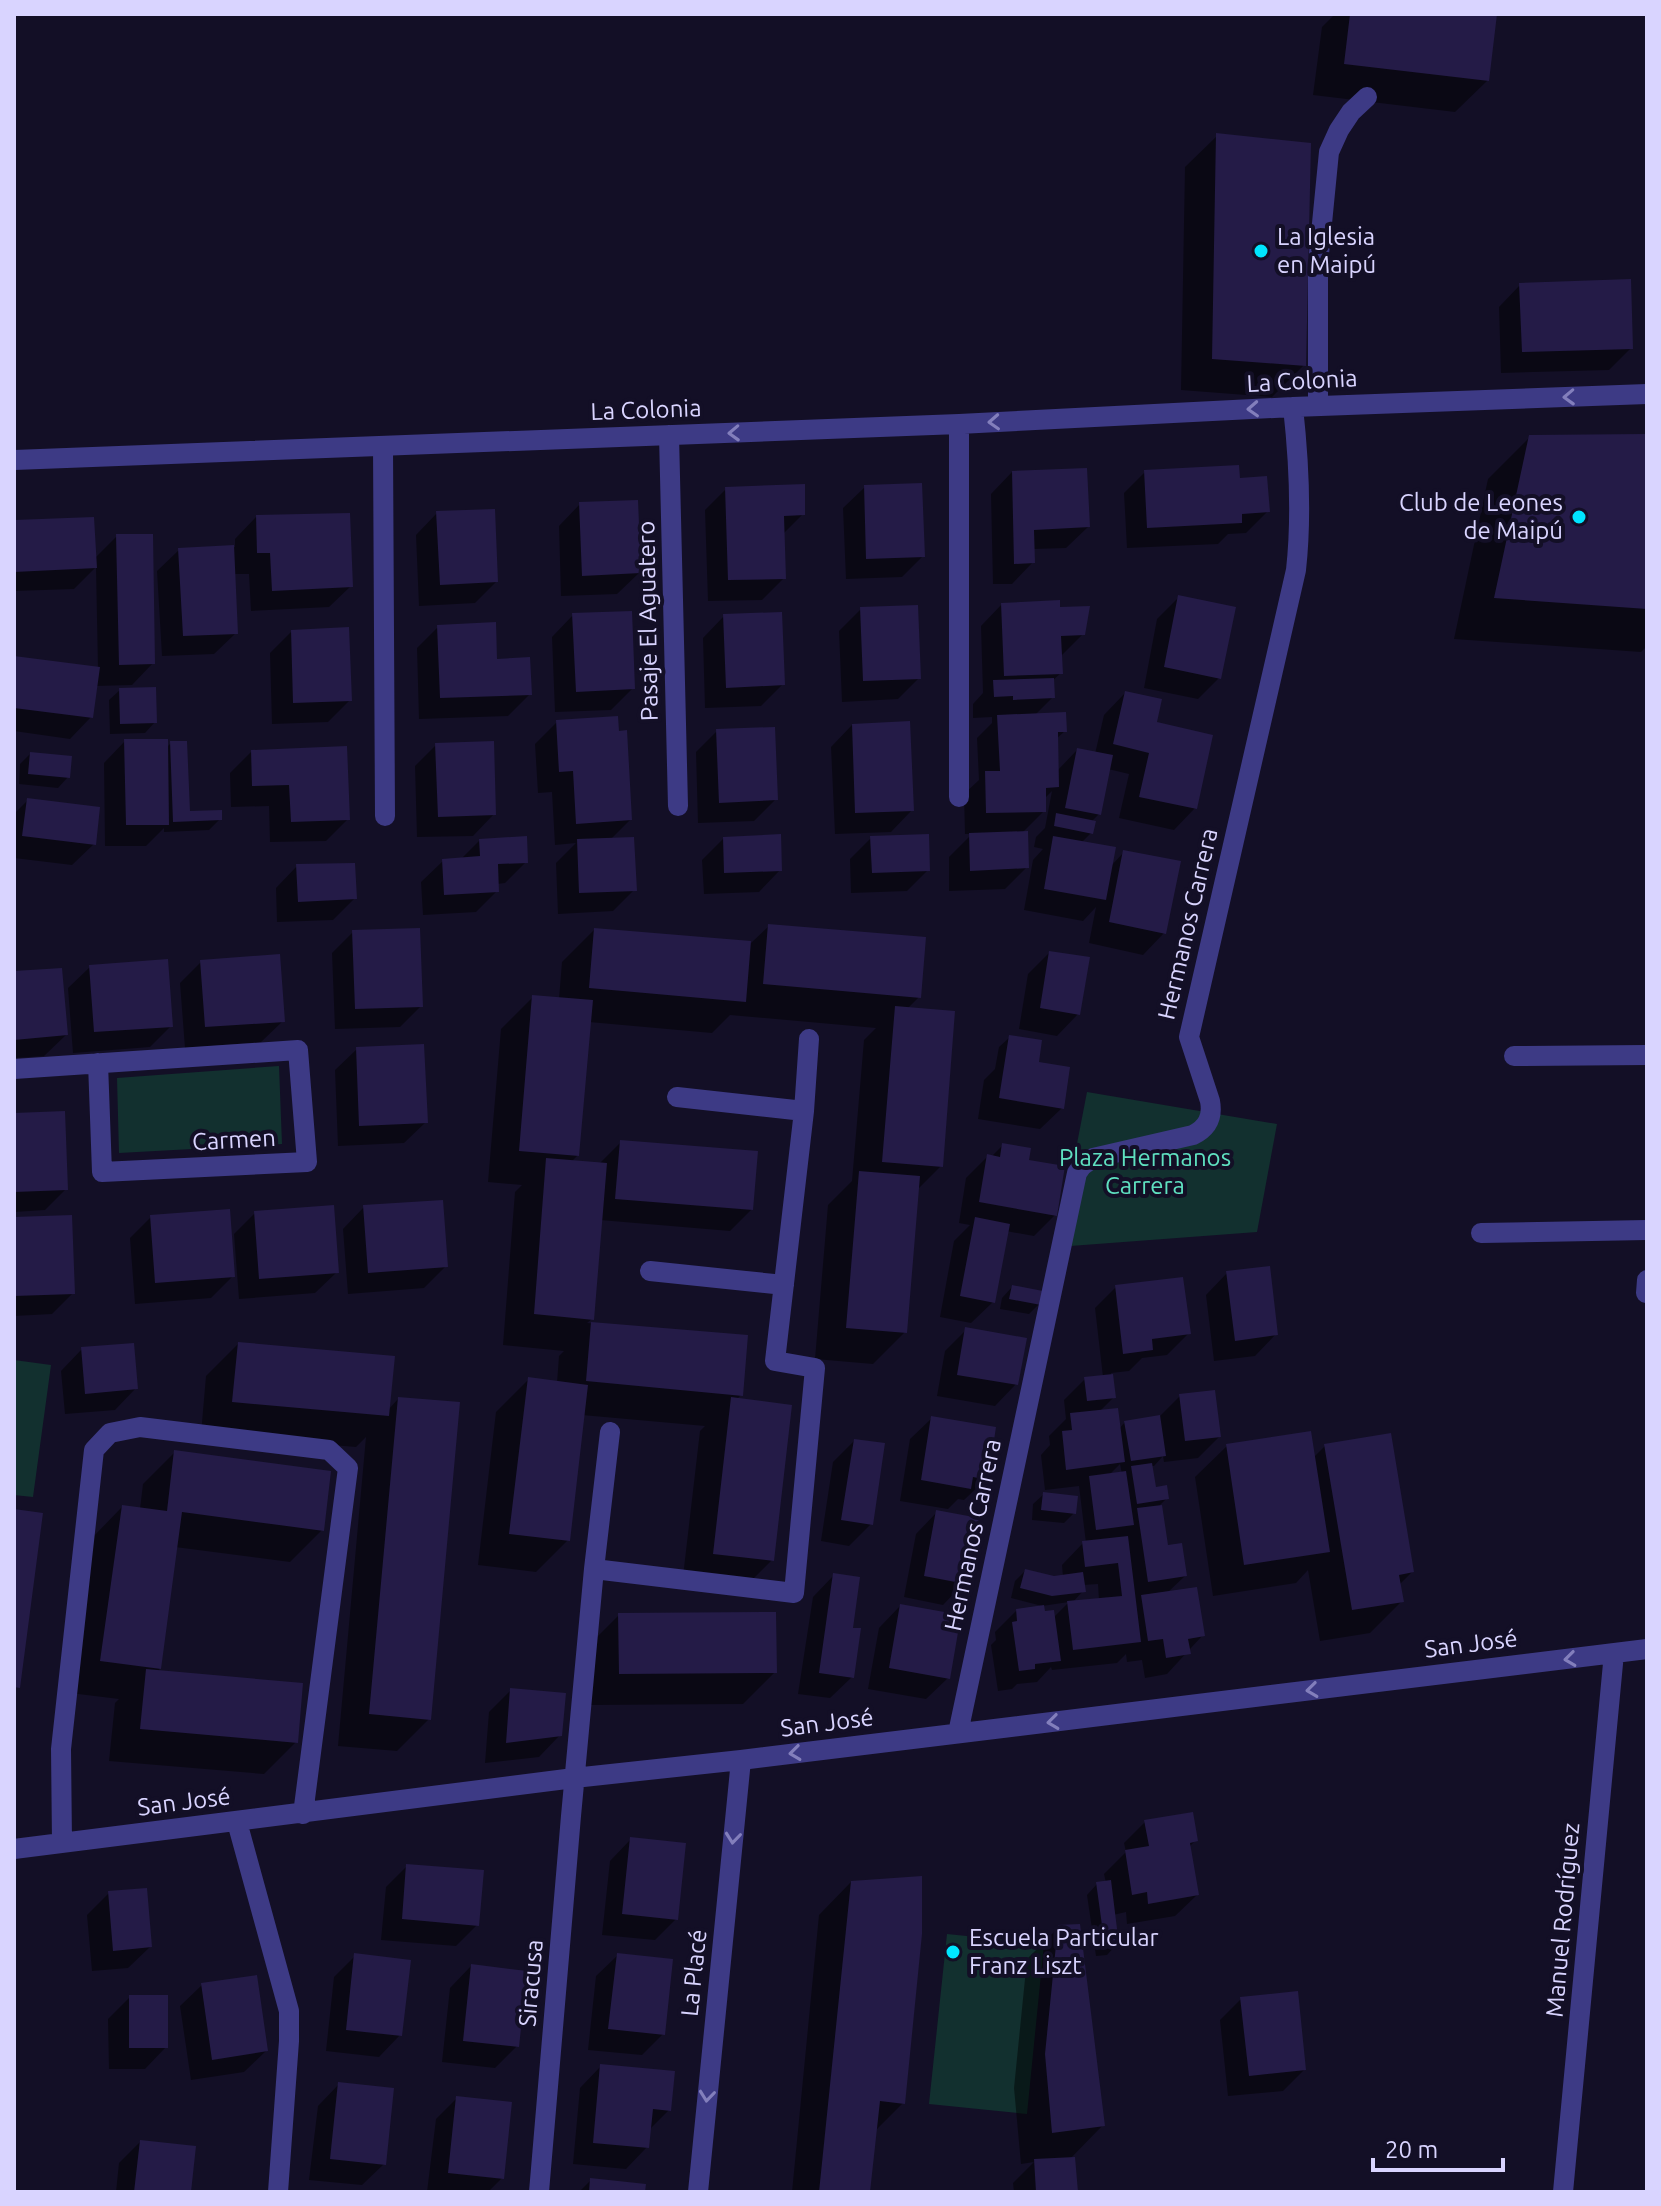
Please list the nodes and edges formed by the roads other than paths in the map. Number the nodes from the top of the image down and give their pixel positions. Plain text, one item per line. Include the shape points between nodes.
1 (1367, 97) dead end
2 (1647, 394) edge
3 (1318, 406) junction
4 (1293, 407) junction
5 (959, 424) junction
6 (669, 435) junction
7 (383, 446) junction
8 (14, 460) edge
9 (959, 797) dead end
10 (678, 806) dead end
11 (385, 816) dead end
12 (809, 1039) dead end
13 (1647, 1055) edge
14 (1514, 1056) dead end
15 (98, 1063) junction
16 (14, 1069) edge
17 (677, 1097) dead end
18 (804, 1111) junction
19 (1647, 1230) edge
20 (1481, 1233) dead end
21 (650, 1271) dead end
22 (784, 1285) junction
23 (610, 1432) dead end
24 (594, 1569) junction
25 (1647, 1649) edge
26 (1614, 1653) junction
27 (958, 1733) junction
28 (741, 1760) junction
29 (574, 1778) junction
30 (303, 1814) junction
31 (237, 1822) junction
32 (62, 1843) junction
33 (14, 1849) edge
34 (278, 2192) edge
35 (539, 2192) edge
36 (698, 2192) edge
37 (1563, 2192) edge

1 - 3 street via 1345,121 1329,152 1318,264
2 -> 3 street, La Colonia
3 - 4 street, La Colonia
4 -> 5 street, La Colonia
4 - 27 street, Hermanos Carrera via 1299,496 1296,570 1189,1037 1210,1101 1210,1118 1193,1135 1093,1158 1077,1173
5 -> 6 street, La Colonia
5 - 9 street
6 - 7 street, La Colonia
6 - 10 street, Pasaje El Aguatero
7 - 8 street, La Colonia
7 - 11 street
12 - 18 street
13 - 14 street
15 - 15 street, Carmen via 298,1050 307,1162 102,1172
15 - 16 street, Carmen
17 - 18 street
18 - 22 street
19 - 20 street
21 - 22 street
22 - 24 street via 775,1361 815,1368 794,1593
23 - 24 street, Siracusa
24 - 29 street, Siracusa
25 - 26 street, San José
26 -> 27 street, San José
26 - 37 street, Manuel Rodríguez
27 -> 28 street, San José
28 - 29 street, San José
28 -> 36 street, La Placé
29 - 30 street, San José
29 - 35 street, Siracusa
30 - 31 street, San José
30 - 32 street via 348,1468 329,1450 140,1427 110,1433 94,1450 61,1749
31 - 32 street, San José
31 - 34 street via 289,2011
32 - 33 street, San José

